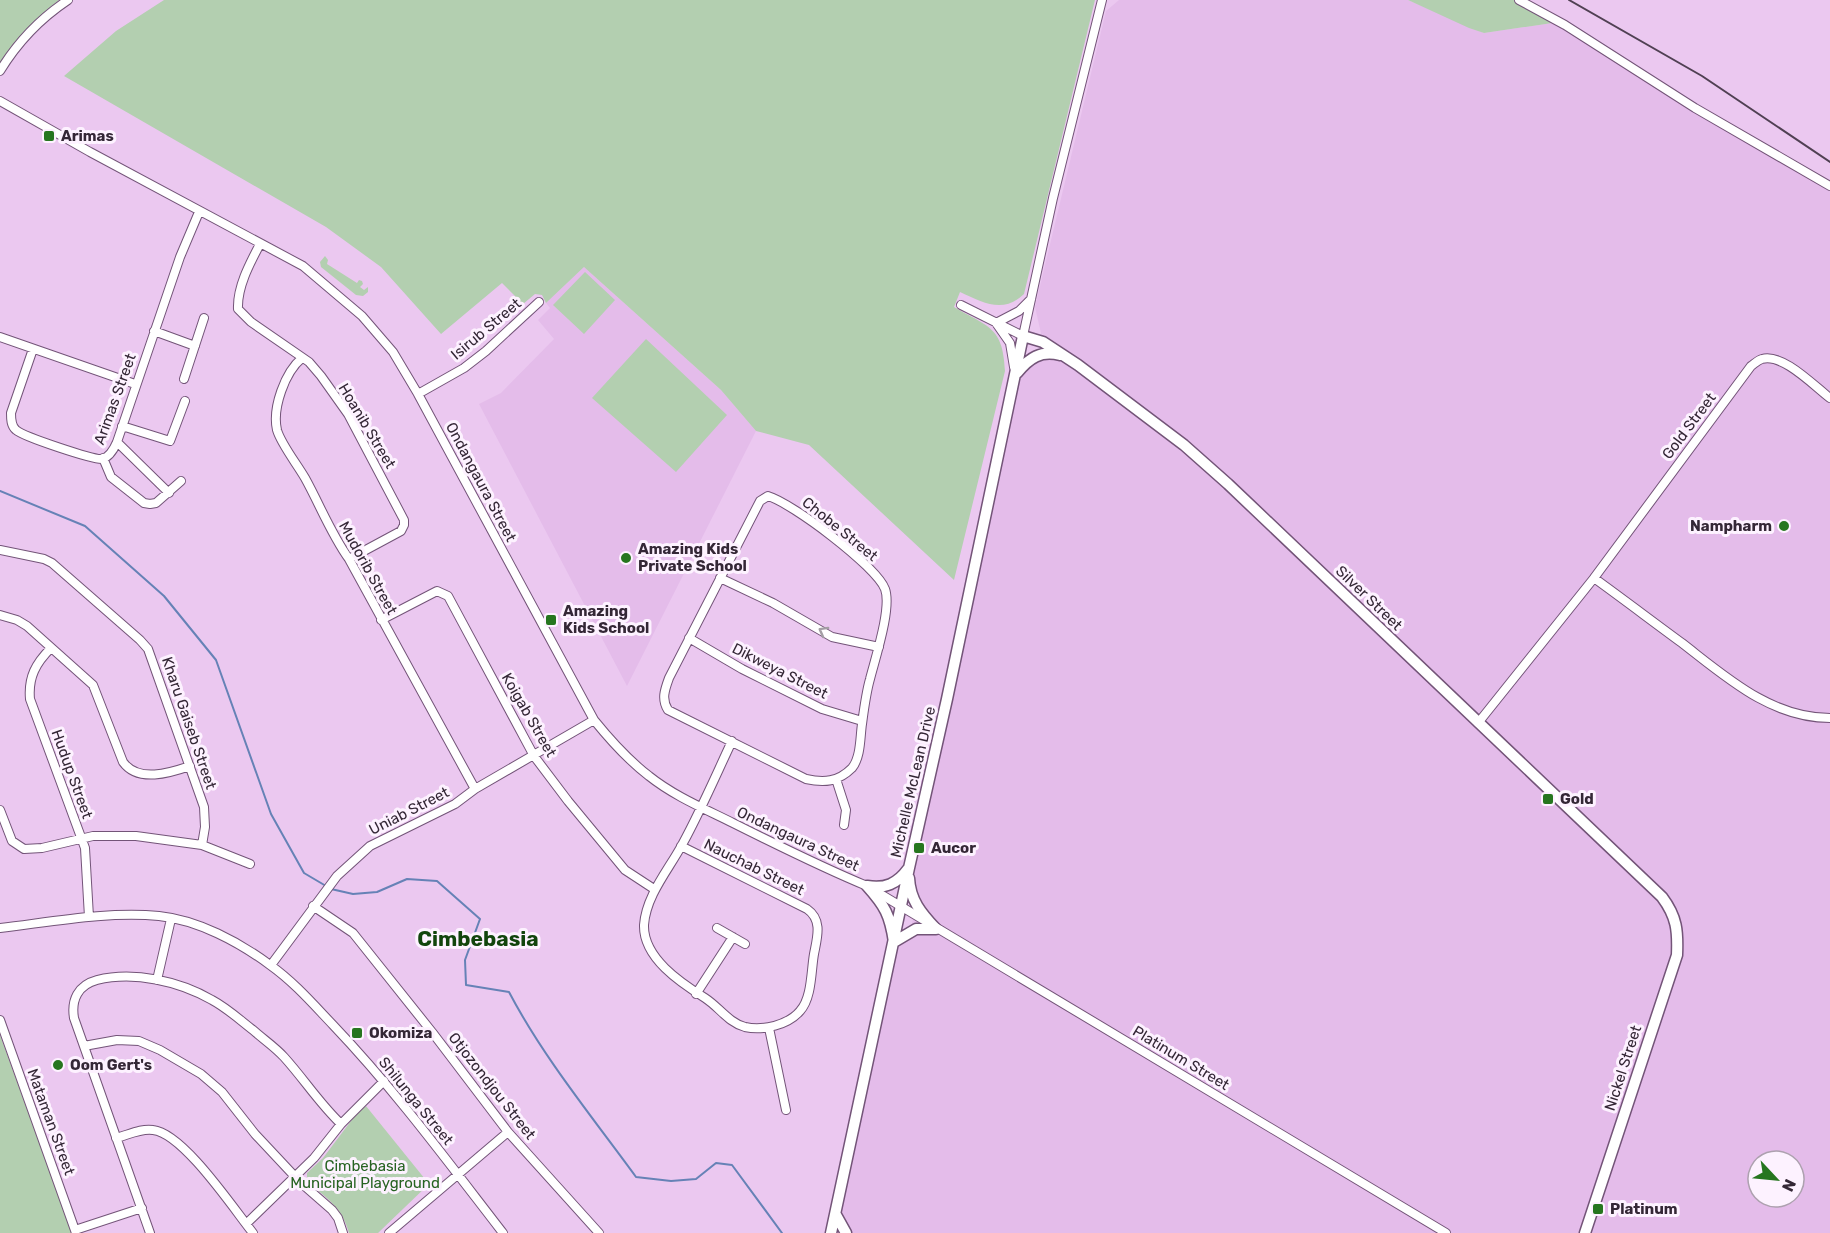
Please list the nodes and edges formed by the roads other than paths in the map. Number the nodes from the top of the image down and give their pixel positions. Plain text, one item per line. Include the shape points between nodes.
1 (68, 0) edge
2 (1102, 0) edge
3 (1519, 0) edge
4 (0, 71) edge
5 (0, 101) edge
6 (1830, 186) edge
7 (199, 212) junction
8 (260, 244) junction
9 (1033, 297) junction
10 (539, 302) dead end
11 (961, 305) dead end
12 (204, 318) dead end
13 (996, 323) junction
14 (154, 331) junction
15 (1023, 336) junction
16 (0, 338) edge
17 (195, 346) junction
18 (33, 349) junction
19 (1063, 356) junction
20 (302, 358) junction
21 (1015, 376) junction
22 (184, 380) dead end
23 (135, 384) junction
24 (418, 394) junction
25 (1830, 398) edge
26 (185, 401) dead end
27 (122, 426) junction
28 (117, 442) junction
29 (103, 458) junction
30 (181, 482) dead end
31 (169, 493) junction
32 (0, 550) edge
33 (349, 559) junction
34 (720, 578) junction
35 (1594, 578) junction
36 (0, 615) edge
37 (381, 620) junction
38 (689, 638) junction
39 (879, 647) junction
40 (51, 648) junction
41 (1830, 718) edge
42 (594, 720) junction
43 (862, 721) junction
44 (1478, 723) junction
45 (732, 741) junction
46 (534, 756) junction
47 (190, 766) junction
48 (836, 779) junction
49 (475, 789) junction
50 (701, 807) junction
51 (0, 810) edge
52 (843, 825) dead end
53 (81, 839) junction
54 (202, 845) junction
55 (681, 846) junction
56 (250, 864) dead end
57 (909, 868) junction
58 (867, 886) junction
59 (654, 889) junction
60 (313, 906) junction
61 (901, 906) junction
62 (1671, 910) joint
63 (89, 917) junction
64 (171, 919) junction
65 (0, 928) edge
66 (717, 928) dead end
67 (936, 929) junction
68 (734, 937) junction
69 (894, 942) junction
70 (746, 944) dead end
71 (271, 965) junction
72 (157, 980) junction
73 (696, 994) junction
74 (0, 1020) edge
75 (769, 1028) junction
76 (84, 1046) junction
77 (384, 1081) junction
78 (786, 1110) dead end
79 (340, 1124) junction
80 (508, 1132) junction
81 (116, 1138) junction
82 (457, 1174) junction
83 (296, 1176) junction
84 (142, 1208) junction
85 (836, 1215) junction
86 (246, 1224) junction
87 (76, 1232) edge
88 (150, 1233) edge
89 (253, 1233) edge
90 (343, 1233) edge
91 (389, 1233) edge
92 (503, 1233) edge
93 (599, 1233) edge
94 (831, 1233) edge
95 (846, 1233) edge
96 (1446, 1233) edge
97 (1585, 1233) edge

1 - 4 street via 33,29
2 - 9 street
3 - 6 street
5 - 7 street, Ondangaura Street
7 - 8 street, Ondangaura Street
7 - 14 street, Arimas Street
8 - 20 street, Hoanib Street via 242,285 238,309
8 - 24 street, Ondangaura Street via 303,266 356,309 393,352
9 - 13 street via 1020,311
9 - 15 street
10 - 24 street, Isirub Street via 464,368
11 - 13 street
12 - 17 street
13 - 15 street
13 - 21 street via 1010,343
14 - 17 street
14 - 23 street, Arimas Street
15 - 19 street, Silver Street via 1043,342
15 - 21 street, Michelle McLean Drive
16 - 18 street
17 - 22 street
18 - 23 street
18 - 29 street, Arimas Street via 11,413 16,430 33,439
19 - 21 street via 1041,354 1024,363
19 - 44 street, Silver Street via 1193,453
20 - 33 street, Mudorib Street via 286,379 276,413 278,431
20 - 33 street, Hoanib Street via 348,414 404,520 400,531
21 - 57 street, Michelle McLean Drive
23 - 27 street, Arimas Street
24 - 42 street, Ondangaura Street
25 - 35 street, Gold Street via 1774,358 1761,359 1750,366
26 - 27 street via 170,441
27 - 28 street, Arimas Street
28 - 29 street, Arimas Street
28 - 31 street
29 - 31 street via 111,477 144,502 156,503
30 - 31 street
32 - 47 street, Kharu Gaiseb Street via 52,563 145,645
33 - 37 street, Mudorib Street
34 - 38 street, Chobe Street
39 -> 34 street via 832,637
34 - 39 street, Chobe Street via 760,501 768,496 775,498 835,539 879,580 887,601
35 - 41 street via 1753,696 1789,711
35 - 44 street, Gold Street
36 - 40 street via 22,622
37 - 46 street, Koigab Street via 437,591 448,596
37 - 49 street, Mudorib Street
38 - 43 street, Dikweya Street via 822,709
38 - 45 street, Chobe Street via 669,678 664,703 668,710
39 - 43 street, Chobe Street
40 - 47 street via 93,685 127,768 154,775
40 - 53 street, Hudup Street via 33,672 30,699
42 - 46 street, Uniab Street
42 - 50 street, Ondangaura Street via 616,747 649,776
43 - 48 street, Chobe Street via 857,760
44 - 62 street, Silver Street via 1662,897
45 - 48 street, Chobe Street via 806,779
45 - 50 street
46 - 49 street, Uniab Street
46 - 59 street, Koigab Street via 625,870
47 - 54 street, Kharu Gaiseb Street via 204,807
48 - 52 street via 846,810
49 - 60 street, Uniab Street via 438,813 370,846 337,876
50 - 55 street, Nauchab Street
50 - 58 street, Ondangaura Street
51 - 53 street via 12,841 24,849
53 - 54 street via 125,835
53 - 63 street, Hudup Street via 86,852
54 - 56 street
55 - 59 street, Nauchab Street
55 - 75 street, Nauchab Street via 807,909 817,920 807,998 793,1017
57 - 58 street via 894,883 878,888
57 - 61 street, Michelle McLean Drive
57 - 67 street via 917,907
58 - 61 street, Ondangaura Street
58 - 69 street via 887,910
59 - 73 street, Nauchab Street via 644,925 649,946 665,968
60 - 71 street, Uniab Street
60 - 80 street, Otjozondjou Street via 353,933
61 - 67 street, Platinum Street
61 - 69 street, Michelle McLean Drive
62 - 97 street, Nickel Street via 1677,932 1677,955
63 - 64 street, Shilunga Street
63 - 65 street, Shilunga Street
64 - 71 street, Shilunga Street via 224,936
64 - 72 street
66 - 68 street
67 - 69 street via 916,929
67 - 96 street, Platinum Street
68 - 70 street
68 - 73 street
69 - 85 street, Michelle McLean Drive
71 - 77 street, Shilunga Street via 305,995
72 - 76 street via 122,976 91,981 82,987 72,1010
72 - 79 street via 205,996 240,1020 284,1057
73 - 75 street, Nauchab Street via 735,1023
74 - 87 street, Mataman Street
75 - 78 street
76 - 81 street
76 - 83 street via 139,1041 195,1070 218,1088
77 - 79 street
77 - 82 street, Shilunga Street
79 - 83 street
80 - 82 street
80 - 93 street, Otjozondjou Street
81 - 84 street
81 - 86 street via 150,1130 170,1137 189,1152
82 - 91 street
82 - 92 street, Shilunga Street
83 - 86 street
83 - 90 street via 336,1214
84 - 87 street
84 - 88 street
85 - 94 street, Michelle McLean Drive
85 - 95 street
86 - 89 street

